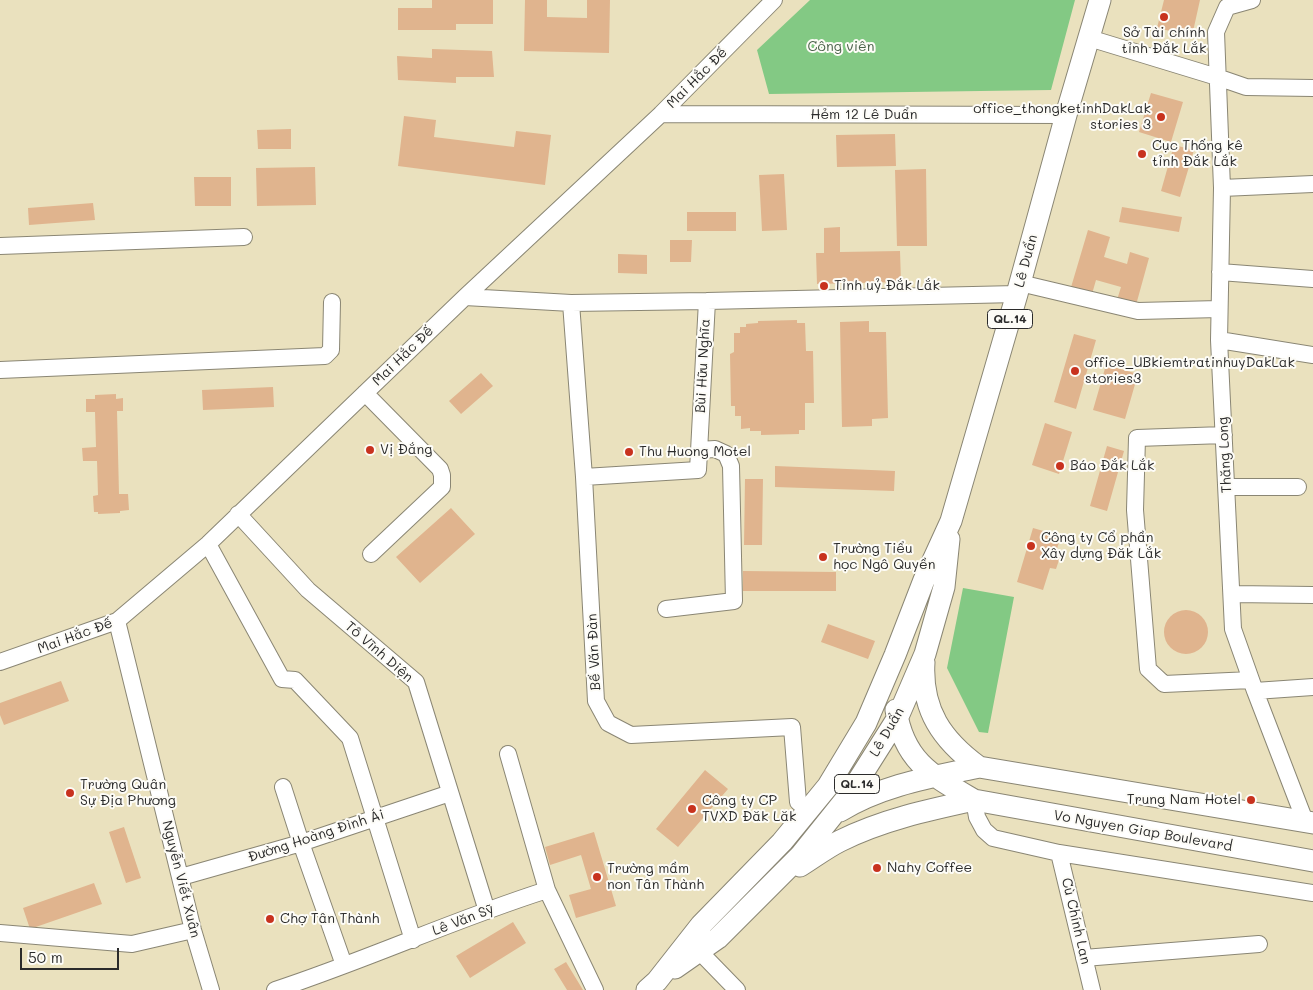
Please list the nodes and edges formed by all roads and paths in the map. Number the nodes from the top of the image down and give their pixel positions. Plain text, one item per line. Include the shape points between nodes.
1 (774, 0) edge
2 (1100, 0) edge
3 (1252, 0) edge
4 (1089, 38) junction
5 (1217, 76) junction
6 (1313, 88) edge
7 (661, 114) junction
8 (1066, 115) junction
9 (1313, 184) edge
10 (1222, 188) junction
11 (244, 237) dead end
12 (0, 246) edge
13 (1220, 272) junction
14 (1313, 279) edge
15 (1019, 288) junction
16 (465, 297) junction
17 (707, 300) junction
18 (332, 302) dead end
19 (571, 303) junction
20 (1219, 310) junction
21 (1219, 340) junction
22 (1313, 355) edge
23 (0, 370) edge
24 (365, 393) junction
25 (1224, 435) junction
26 (699, 450) junction
27 (584, 477) junction
28 (1227, 486) junction
29 (1298, 487) dead end
30 (238, 514) junction
31 (951, 521) junction
32 (208, 544) junction
33 (371, 554) dead end
34 (1232, 594) junction
35 (1313, 595) edge
36 (666, 610) dead end
37 (117, 622) junction
38 (925, 654) junction
39 (895, 655) junction
40 (0, 662) edge
41 (1253, 685) junction
42 (1313, 687) edge
43 (897, 719) junction
44 (508, 754) dead end
45 (979, 767) junction
46 (934, 777) junction
47 (283, 787) dead end
48 (450, 793) junction
49 (974, 800) junction
50 (808, 810) junction
51 (834, 815) junction
52 (375, 818) junction
53 (1309, 822) edge
54 (782, 842) junction
55 (300, 843) junction
56 (1059, 853) junction
57 (1313, 862) edge
58 (181, 877) junction
59 (774, 883) junction
60 (547, 890) junction
61 (1313, 893) edge
62 (487, 910) junction
63 (193, 930) junction
64 (0, 933) edge
65 (413, 940) junction
66 (1259, 944) dead end
67 (700, 951) junction
68 (1084, 958) junction
69 (344, 965) junction
70 (318, 983) edge
71 (652, 985) edge
72 (211, 990) edge
73 (276, 990) edge
74 (595, 990) edge
75 (737, 990) edge
76 (1092, 990) edge

1 - 7 street, Mai Hắc Đế
2 - 4 main road, Lê Duẩn / QL.14
3 - 5 street, Thăng Long via 1227,7 1216,32
4 - 5 street
4 - 8 main road, Lê Duẩn / QL.14
5 - 6 street via 1246,88
5 - 10 street, Thăng Long
7 - 8 street, Hẻm 12 Lê Duẩn
7 - 16 street, Mai Hắc Đế
8 - 15 main road, Lê Duẩn / QL.14
9 - 10 street
10 - 13 street, Thăng Long
11 - 12 street
13 - 14 street
13 - 20 street, Thăng Long
15 - 17 street
15 - 20 street via 1138,311
15 - 31 main road, Lê Duẩn / QL.14
16 - 19 street, Bùi Hữu Nghĩa
16 - 24 street, Mai Hắc Đế
17 - 19 street, Bùi Hữu Nghĩa
17 - 26 street, Bùi Hữu Nghĩa
18 - 23 street via 331,350 325,356
19 - 27 street, Bế Văn Đàn
20 - 21 street, Thăng Long
21 - 22 street
21 - 25 street, Thăng Long
24 - 30 street, Mai Hắc Đế
24 - 33 street via 440,469 443,480 442,486
25 - 28 street, Thăng Long
25 - 41 street via 1137,438 1135,510 1148,669 1164,684
26 - 27 street, Bùi Hữu Nghĩa via 698,470
26 - 36 street via 715,449 726,454 731,466 734,601
27 - 50 street, Bế Văn Đàn via 596,701 608,723 631,734 792,727 798,802
28 - 29 street
28 - 34 street, Thăng Long
30 - 32 street, Mai Hắc Đế
30 - 48 street, Tô Vĩnh Diện via 308,590 416,682
31 - 38 main road, Lê Duẩn / QL.14 via 944,586
31 - 39 main road, Lê Duẩn / QL.14
32 - 37 street, Mai Hắc Đế
32 - 52 street via 282,679 295,680 350,738
34 - 35 street
34 - 41 street, Thăng Long via 1233,629
37 - 40 street, Mai Hắc Đế
37 - 58 street, Nguyễn Viết Xuân
38 - 43 main road, Lê Duẩn / QL.14
38 - 45 main road via 925,695 933,715 945,737
39 - 43 main road via 893,685
39 - 50 main road, Lê Duẩn / QL.14 via 866,723 828,786
41 - 42 street
41 - 53 street, Thăng Long
43 - 46 main road via 916,760
43 - 51 main road, Lê Duẩn / QL.14
44 - 60 street
45 - 46 main road
45 - 49 main road
45 - 53 main road
46 - 49 main road
46 - 51 main road via 879,792
47 - 55 street
48 - 52 street, Đường Hoàng Đình Ái
48 - 62 street, Tô Vĩnh Diện
49 - 56 street via 977,817 992,838
49 - 57 main road, Vo Nguyen Giap Boulevard
49 - 59 main road via 872,827 839,842
50 - 54 main road, Lê Duẩn / QL.14
51 - 54 main road
51 - 59 main road, Lê Duẩn / QL.14
52 - 55 street, Đường Hoàng Đình Ái
52 - 65 street
54 - 71 main road, Lê Duẩn / QL.14 via 701,925
55 - 58 street, Đường Hoàng Đình Ái
55 - 69 street
56 - 61 street
56 - 68 street, Cù Chính Lan
58 - 63 street, Nguyễn Viết Xuân
59 - 67 main road, Lê Duẩn / QL.14 via 718,938
60 - 62 street, Lê Văn Sỹ
60 - 74 street
62 - 65 street, Lê Văn Sỹ
63 - 64 street via 132,944
63 - 72 street, Nguyễn Viết Xuân
65 - 69 street, Lê Văn Sỹ
66 - 68 street
67 - 71 main road, Lê Duẩn / QL.14
67 - 75 street
68 - 76 street, Cù Chính Lan
69 - 70 street, Lê Văn Sỹ
70 - 73 street, Lê Văn Sỹ

